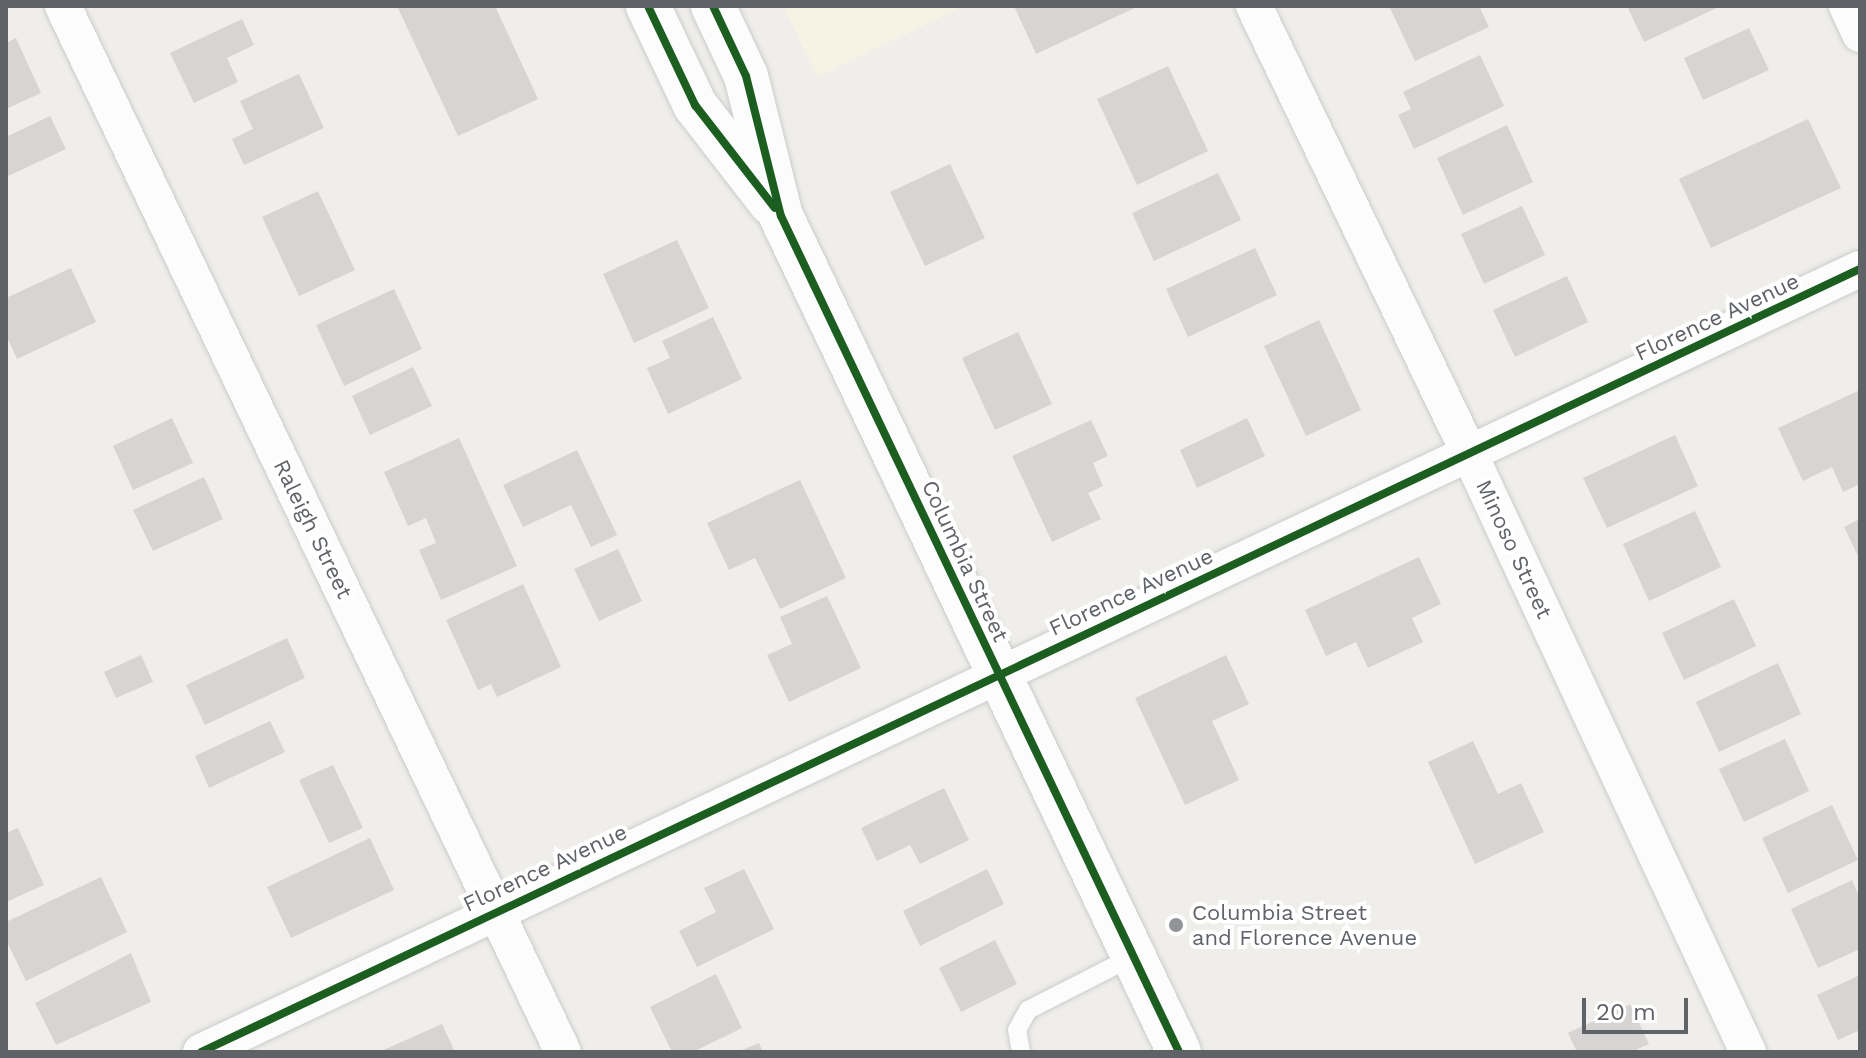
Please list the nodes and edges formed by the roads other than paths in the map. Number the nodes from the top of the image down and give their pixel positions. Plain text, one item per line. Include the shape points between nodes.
1 (63, 6) edge
2 (648, 6) edge
3 (1254, 6) edge
4 (1847, 6) edge
5 (724, 10) edge
6 (1860, 34) edge
7 (781, 216) junction
8 (1860, 269) edge
9 (1470, 455) junction
10 (999, 673) junction
11 (496, 911) junction
12 (1134, 956) junction
13 (201, 1052) edge
14 (563, 1052) edge
15 (1021, 1052) edge
16 (1179, 1052) edge
17 (1748, 1052) edge

1 - 11 street, Raleigh Street
2 - 7 street, Columbia Street via 695,105
3 - 9 street, Minoso Street
4 - 6 street
5 - 7 street, Columbia Street
7 - 10 street, Columbia Street
8 - 9 street, Florence Avenue
9 - 10 street, Florence Avenue
9 - 17 street, Minoso Street
10 - 11 street, Florence Avenue
10 - 12 street, Columbia Street
11 - 13 street, Florence Avenue
11 - 14 street, Raleigh Street
12 - 15 lane via 1028,1010 1017,1030
12 - 16 street, Columbia Street

